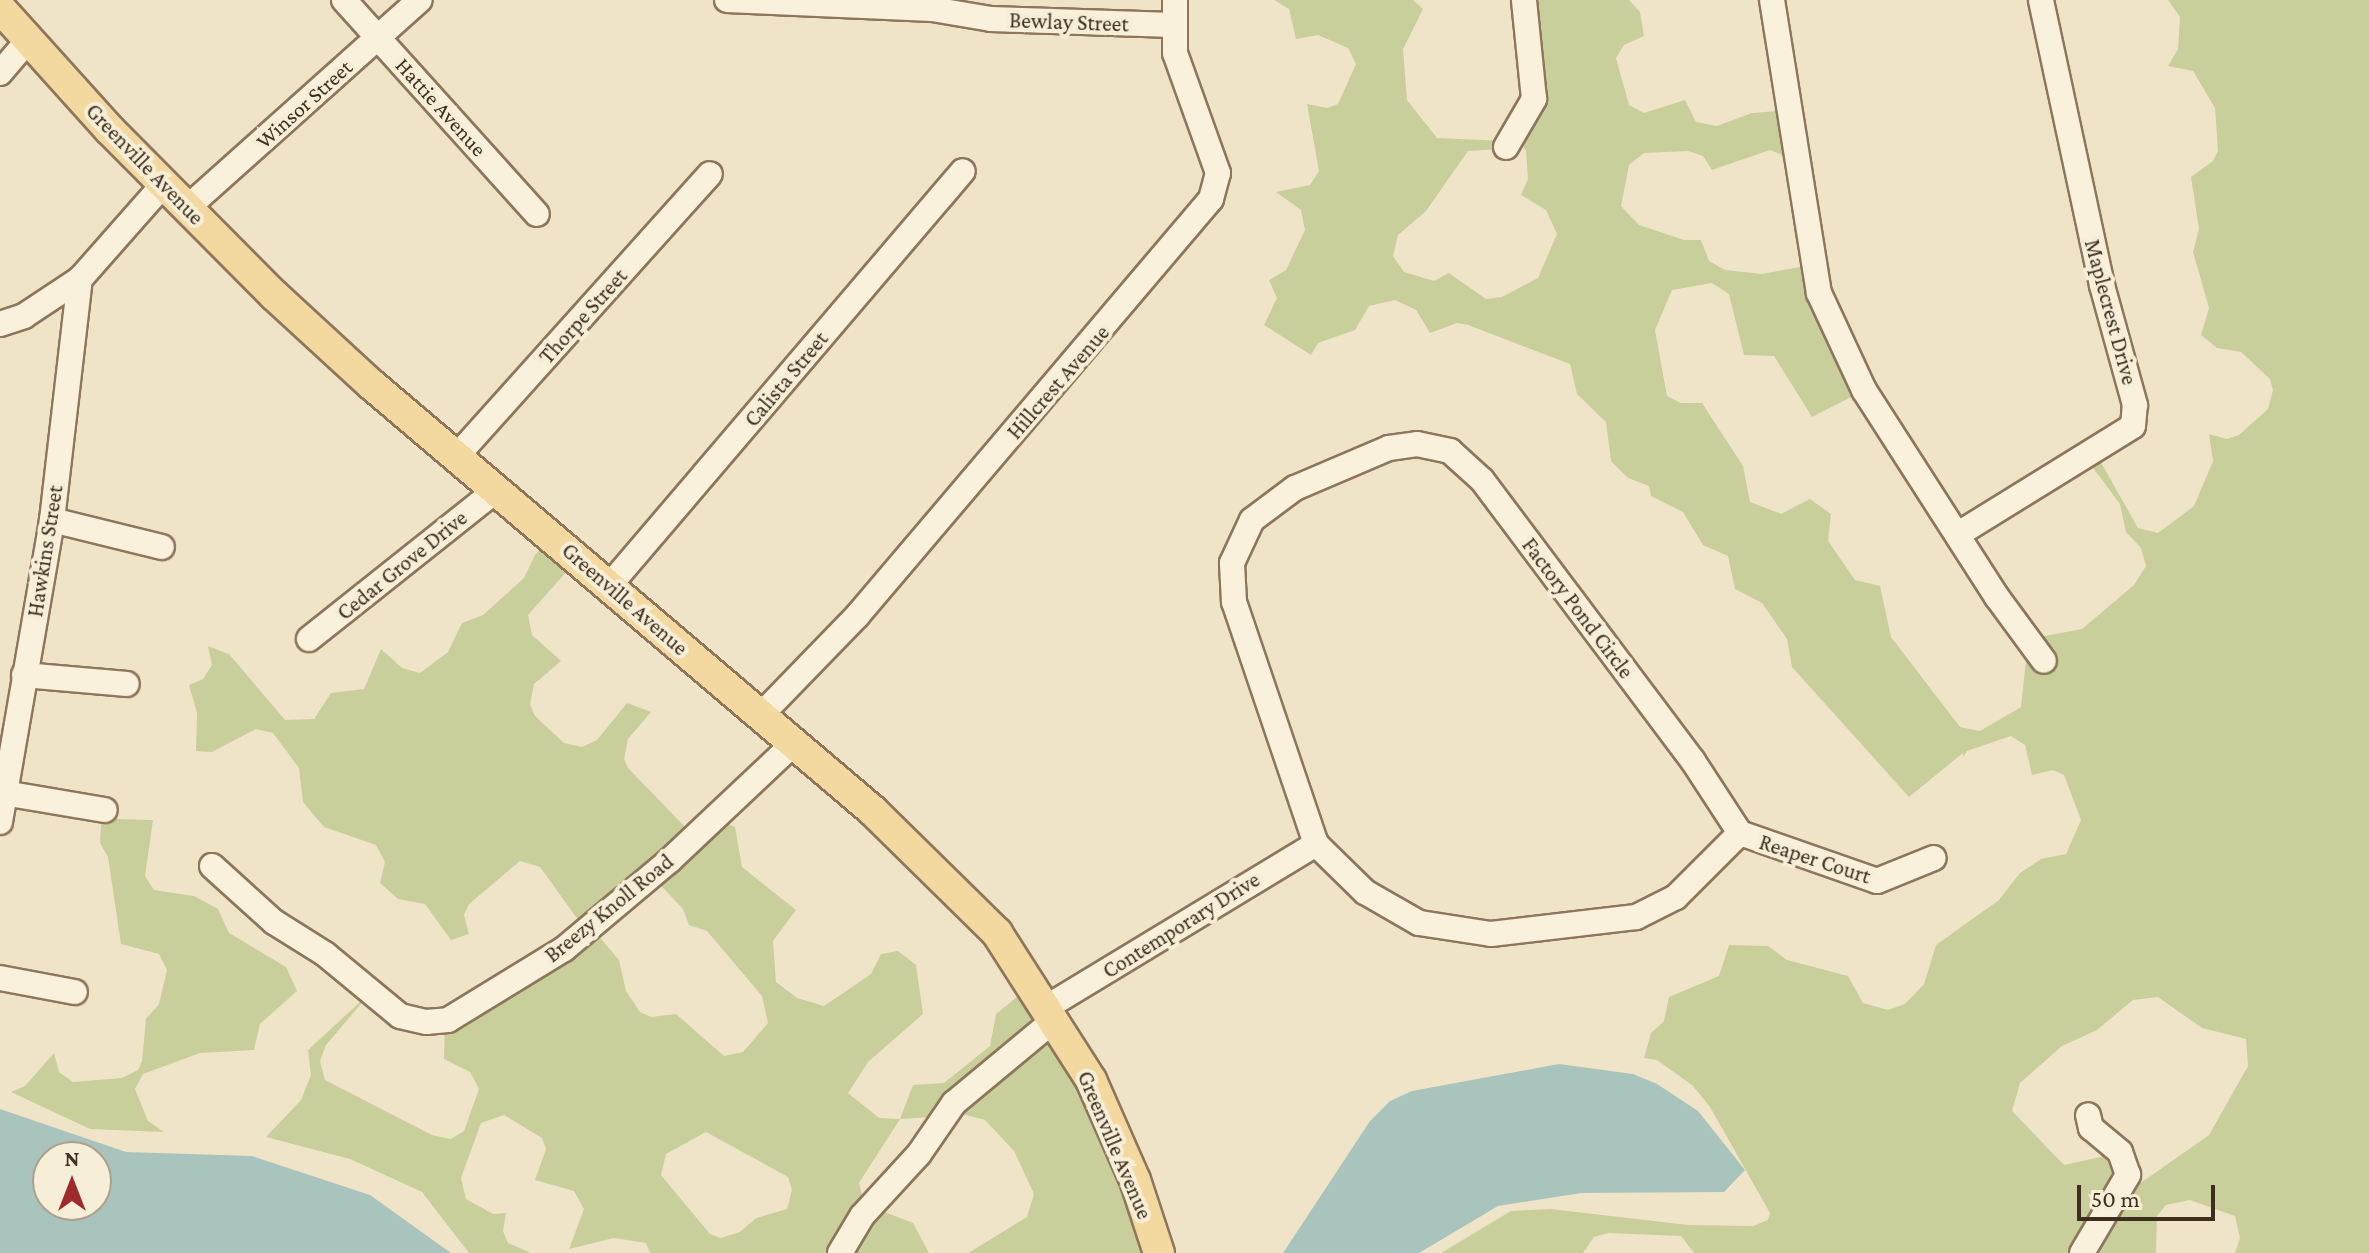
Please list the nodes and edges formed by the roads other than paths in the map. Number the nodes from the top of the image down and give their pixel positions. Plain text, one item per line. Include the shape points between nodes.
1 (344, 0) edge
2 (420, 0) edge
3 (727, 0) edge
4 (1175, 0) edge
5 (1524, 0) edge
6 (1772, 0) edge
7 (2041, 0) edge
8 (932, 4) edge
9 (0, 8) edge
10 (1173, 25) junction
11 (378, 37) junction
12 (29, 39) junction
13 (0, 73) edge
14 (1506, 147) dead end
15 (963, 171) dead end
16 (710, 174) dead end
17 (163, 185) junction
18 (187, 208) junction
19 (537, 214) dead end
20 (80, 279) junction
21 (0, 324) edge
22 (456, 457) junction
23 (496, 490) junction
24 (52, 520) junction
25 (1960, 533) junction
26 (162, 547) dead end
27 (609, 586) junction
28 (309, 639) dead end
29 (2044, 661) dead end
30 (24, 675) junction
31 (127, 684) dead end
32 (761, 715) junction
33 (794, 743) junction
34 (4, 793) junction
35 (105, 810) dead end
36 (0, 822) edge
37 (1740, 833) junction
38 (1316, 844) junction
39 (1934, 858) dead end
40 (212, 866) dead end
41 (0, 978) edge
42 (75, 992) dead end
43 (1051, 1013) junction
44 (2088, 1115) dead end
45 (840, 1253) edge
46 (1159, 1253) edge
47 (2082, 1253) edge

1 - 11 street, Hattie Avenue
2 - 11 street, Winsor Street
3 - 8 street, Bewlay Street
4 - 10 street, Hillcrest Avenue
5 - 14 street via 1534,99
6 - 25 street via 1819,293 1864,390
7 - 25 street, Maplecrest Drive via 2102,285 2135,405 2133,426
8 - 10 street, Bewlay Street via 991,19
9 - 12 main road, Greenville Avenue
10 - 32 street, Hillcrest Avenue via 1175,53 1218,173 1211,199 857,616
11 - 18 street, Winsor Street
11 - 19 street, Hattie Avenue
12 - 13 street
12 - 17 main road, Greenville Avenue
15 - 27 street, Calista Street
16 - 22 street, Thorpe Street
17 - 18 main road, Greenville Avenue
17 - 20 street
18 - 22 main road, Greenville Avenue via 285,305
20 - 21 street via 24,316
20 - 24 street, Hawkins Street
22 - 23 main road, Greenville Avenue
23 - 27 main road, Greenville Avenue
23 - 28 street, Cedar Grove Drive
24 - 26 street
24 - 30 street, Hawkins Street
25 - 29 street via 1997,597
27 - 32 main road, Greenville Avenue
30 - 31 street
30 - 34 street, Hawkins Street
32 - 33 main road, Greenville Avenue
33 - 40 street, Breezy Knoll Road via 670,860 564,949 448,1020 400,1016 325,954 274,922
33 - 43 main road, Greenville Avenue via 969,903 997,933
34 - 35 street
34 - 36 street, Hawkins Street
37 - 38 street, Factory Pond Circle via 1676,897 1636,917 1491,934 1419,923 1365,892
37 - 38 street, Factory Pond Circle via 1651,704 1482,480 1450,451 1417,444 1389,448 1295,488 1252,520 1232,563 1234,602
37 - 39 street, Reaper Court via 1877,881
38 - 43 street, Contemporary Drive
41 - 42 street
43 - 45 street, Contemporary Drive via 954,1103 919,1154 862,1216
43 - 46 main road, Greenville Avenue via 1091,1080 1135,1180
44 - 47 street via 2091,1128 2120,1152 2128,1175

